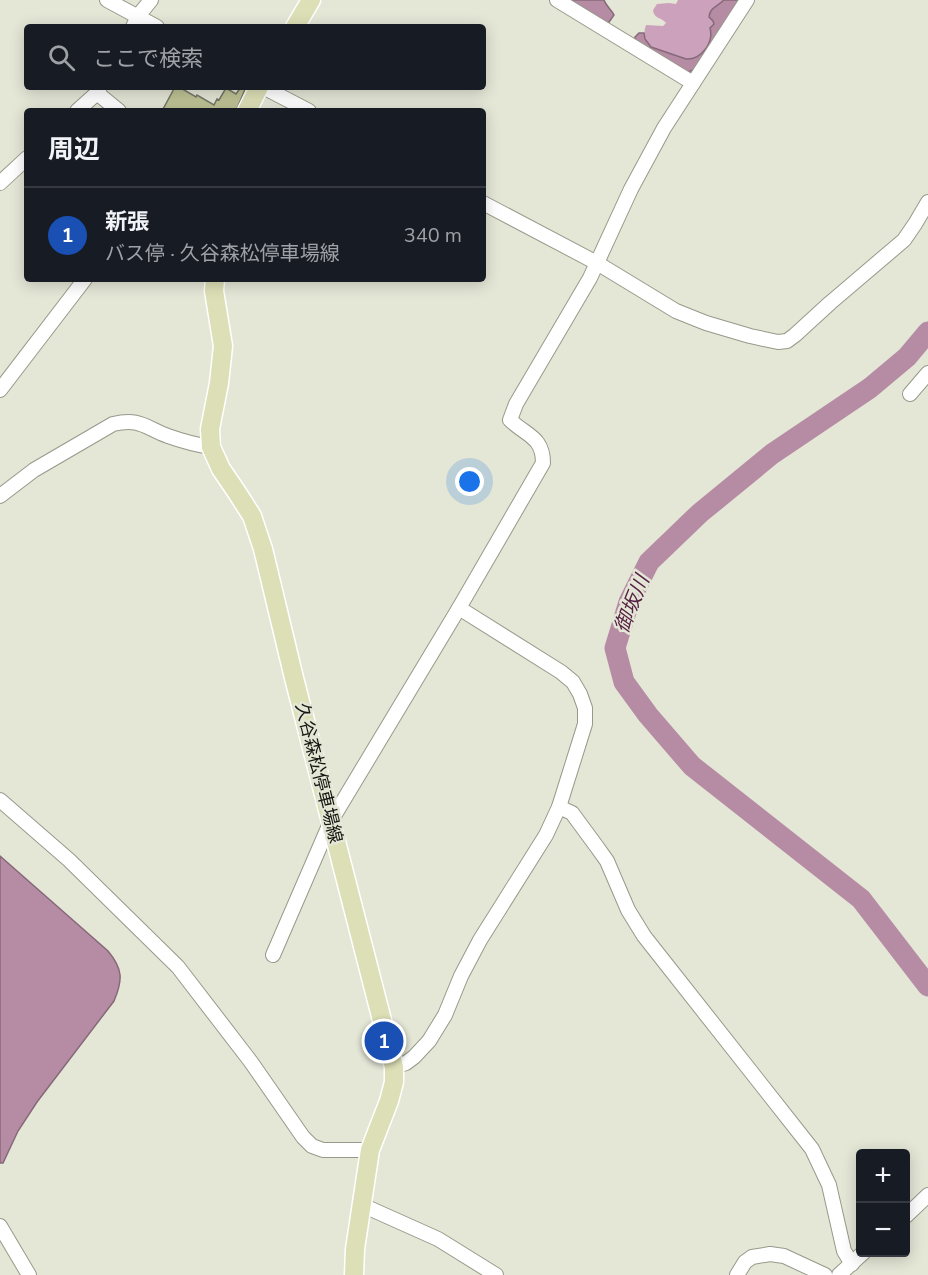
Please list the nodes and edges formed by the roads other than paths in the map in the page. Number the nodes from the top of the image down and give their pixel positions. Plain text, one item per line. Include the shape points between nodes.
1 (107, 0) edge
2 (152, 0) edge
3 (310, 0) edge
4 (557, 0) edge
5 (747, 0) edge
6 (135, 22) edge
7 (297, 24) edge
8 (693, 83) junction
9 (98, 90) edge
10 (259, 90) edge
11 (267, 90) edge
12 (80, 108) edge
13 (116, 108) edge
14 (249, 108) edge
15 (303, 108) edge
16 (24, 161) edge
17 (0, 183) edge
18 (928, 202) edge
19 (486, 205) edge
20 (597, 263) junction
21 (83, 282) edge
22 (215, 282) edge
23 (928, 373) edge
24 (0, 390) edge
25 (910, 394) dead end
26 (211, 447) junction
27 (0, 496) edge
28 (459, 608) junction
29 (0, 800) edge
30 (559, 807) junction
31 (331, 821) junction
32 (273, 955) dead end
33 (394, 1067) junction
34 (370, 1150) junction
35 (928, 1195) edge
36 (362, 1205) junction
37 (910, 1212) edge
38 (0, 1226) edge
39 (859, 1257) edge
40 (852, 1264) junction
41 (29, 1275) edge
42 (354, 1275) edge
43 (496, 1275) edge
44 (737, 1275) edge
45 (825, 1275) edge
46 (839, 1275) edge

1 - 6 street
2 - 6 street
3 - 7 main road
4 - 8 street
5 - 8 street
8 - 20 street via 631,189
9 - 12 street
9 - 13 street
10 - 14 main road
11 - 15 street
16 - 17 street
18 - 20 street via 904,240 787,341 750,336 676,311
19 - 20 street
20 - 28 street via 510,420 538,442 543,463
21 - 24 street
22 - 26 main road, 久谷森松停車場線 via 223,346 210,429
23 - 25 street
26 - 27 street via 135,422 113,424 34,470
26 - 31 main road, 久谷森松停車場線 via 252,516 263,549
28 - 30 street via 561,672 580,694 585,724
28 - 31 street
29 - 34 street via 69,860 178,967 312,1146 323,1150
30 - 33 street via 546,836 480,940 429,1041 406,1063
30 - 40 street via 572,813 597,847 644,936 812,1149 829,1185 844,1251
31 - 32 street
31 - 33 main road, 久谷森松停車場線
33 - 34 main road, 久谷森松停車場線 via 389,1101
34 - 36 main road, 久谷森松停車場線
35 - 37 street
36 - 42 main road, 久谷森松停車場線
36 - 43 street via 438,1239
38 - 41 street
39 - 40 street
40 - 46 street
44 - 45 street via 752,1257 770,1254 784,1256

